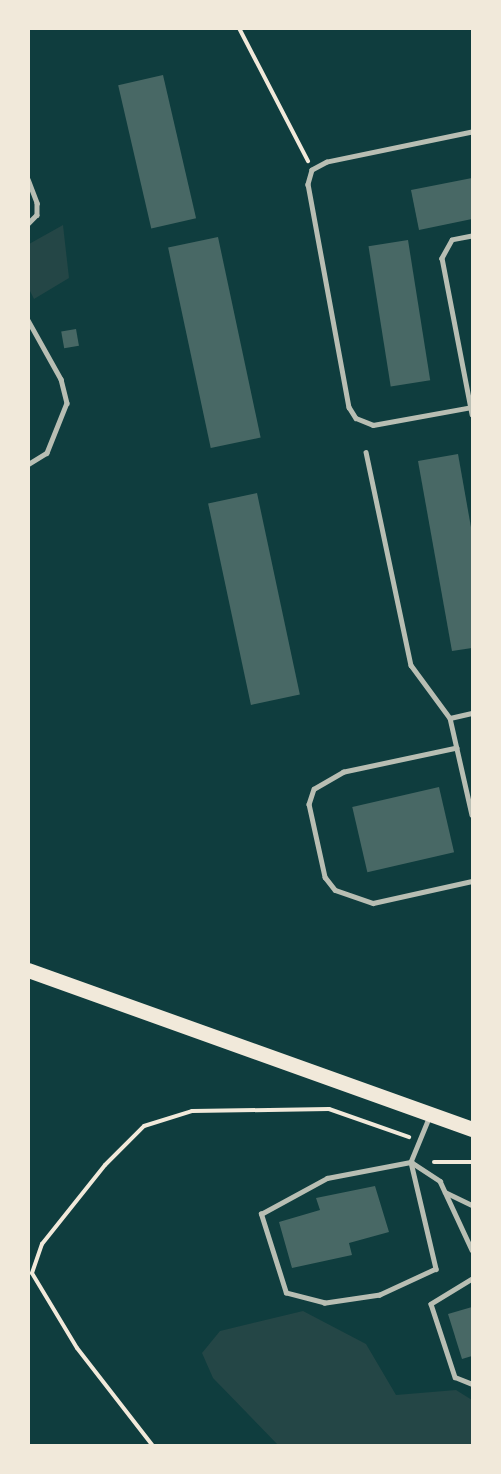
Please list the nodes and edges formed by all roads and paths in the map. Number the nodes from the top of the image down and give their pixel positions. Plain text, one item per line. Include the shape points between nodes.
1 (239, 28) edge
2 (472, 132) edge
3 (312, 170) junction
4 (28, 179) edge
5 (28, 224) edge
6 (472, 236) edge
7 (28, 320) edge
8 (472, 409) edge
9 (366, 452) dead end
10 (28, 465) edge
11 (472, 713) edge
12 (450, 718) junction
13 (457, 748) junction
14 (472, 815) edge
15 (472, 881) edge
16 (28, 970) edge
17 (431, 1114) junction
18 (472, 1129) edge
19 (421, 1141) junction
20 (411, 1162) junction
21 (472, 1162) edge
22 (445, 1192) junction
23 (472, 1205) edge
24 (472, 1250) edge
25 (472, 1279) edge
26 (472, 1384) edge
27 (153, 1446) edge

1 - 3 path
2 - 3 lane via 327,162
3 - 8 lane via 309,213 349,407 356,418 373,425
4 - 5 lane via 37,214
6 - 8 lane via 452,240 442,258
7 - 10 lane via 61,378 67,404 47,453
9 - 12 lane via 409,658
11 - 12 lane
12 - 13 lane
13 - 14 lane
13 - 15 lane via 344,772 314,789 309,804 325,877 335,890 373,903
16 - 17 main road
17 - 18 main road
17 - 19 lane
19 - 20 lane
19 - 27 path via 329,1109 192,1111 144,1126 105,1165 42,1244 32,1273 77,1348
20 - 20 lane via 436,1269 380,1295 325,1303 286,1293 261,1214 327,1178
20 - 21 path
20 - 22 lane via 440,1181
22 - 23 lane
22 - 24 lane
25 - 26 lane via 430,1304 455,1377

